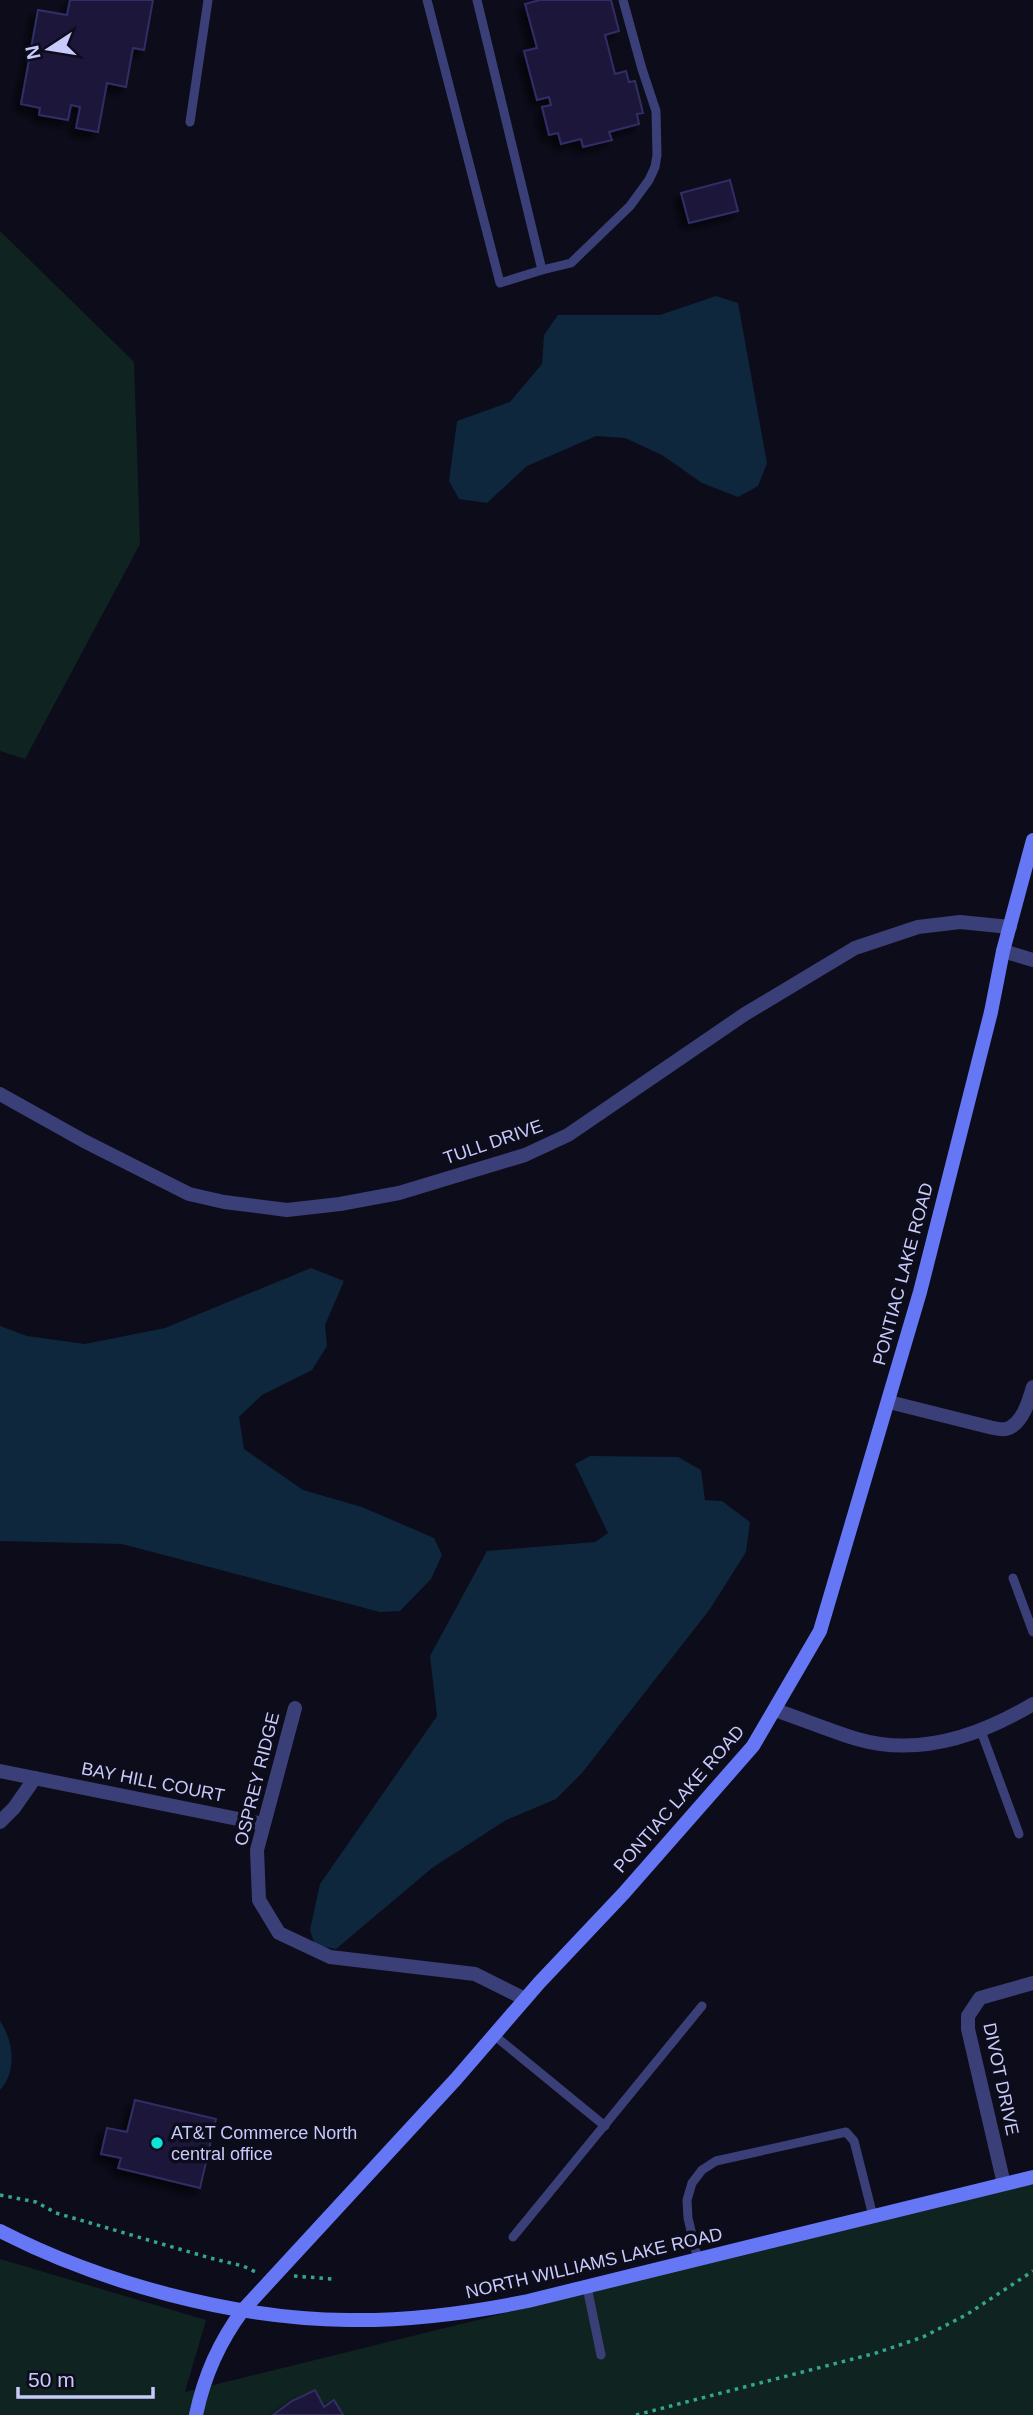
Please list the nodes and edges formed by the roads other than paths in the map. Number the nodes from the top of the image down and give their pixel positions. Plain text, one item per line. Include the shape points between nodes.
1 (208, 0) edge
2 (427, 0) edge
3 (477, 0) edge
4 (623, 0) edge
5 (190, 122) dead end
6 (542, 270) junction
7 (1033, 840) edge
8 (1010, 927) junction
9 (1003, 951) junction
10 (1033, 960) edge
11 (0, 1094) edge
12 (1033, 1387) edge
13 (889, 1402) junction
14 (1013, 1578) dead end
15 (1033, 1632) edge
16 (1033, 1704) edge
17 (295, 1708) dead end
18 (775, 1710) junction
19 (981, 1731) junction
20 (0, 1771) edge
21 (35, 1778) junction
22 (0, 1822) edge
23 (263, 1824) junction
24 (1019, 1834) dead end
25 (1033, 1983) edge
26 (525, 1999) junction
27 (702, 2006) dead end
28 (495, 2036) junction
29 (606, 2126) junction
30 (1033, 2177) edge
31 (1004, 2184) junction
32 (873, 2216) junction
33 (0, 2231) edge
34 (513, 2237) dead end
35 (698, 2260) junction
36 (587, 2287) junction
37 (243, 2310) junction
38 (601, 2355) dead end
39 (196, 2415) edge

1 - 5 lane
2 - 6 lane via 500,283
3 - 6 lane
4 - 6 lane via 656,111 655,167 630,206 571,263
7 - 8 street, PONTIAC LAKE ROAD
8 - 9 street, PONTIAC LAKE ROAD
8 - 11 street, TULL DRIVE via 960,922 918,927 855,948 745,1014 568,1135 525,1155 399,1193 340,1204 287,1210 190,1194
9 - 10 street
9 - 13 street, PONTIAC LAKE ROAD
12 - 13 street via 1016,1423 1005,1430
13 - 18 street, PONTIAC LAKE ROAD via 820,1631
14 - 15 lane
16 - 19 street
17 - 23 street, OSPREY RIDGE
18 - 19 street via 859,1740 902,1746 935,1744
18 - 26 street, PONTIAC LAKE ROAD via 753,1746
19 - 24 lane
20 - 21 street, BAY HILL COURT
21 - 22 street
21 - 23 street, BAY HILL COURT
23 - 26 street, OSPREY RIDGE via 257,1850 259,1900 279,1933 330,1957 475,1974
25 - 31 street, DIVOT DRIVE via 980,1998 968,2016
26 - 28 street, PONTIAC LAKE ROAD
27 - 29 lane
28 - 29 lane
28 - 37 street, PONTIAC LAKE ROAD
29 - 34 lane
30 - 31 street, NORTH WILLIAMS LAKE ROAD
31 - 32 street, NORTH WILLIAMS LAKE ROAD
32 - 35 street, NORTH WILLIAMS LAKE ROAD
32 - 35 lane via 854,2141 846,2133 716,2161 696,2176 688,2191 687,2209
33 - 37 street, NORTH WILLIAMS LAKE ROAD via 110,2276
35 - 36 street, NORTH WILLIAMS LAKE ROAD
36 - 37 street, NORTH WILLIAMS LAKE ROAD via 480,2310 401,2319 348,2320
36 - 38 lane
37 - 39 street, PONTIAC LAKE ROAD via 212,2359

